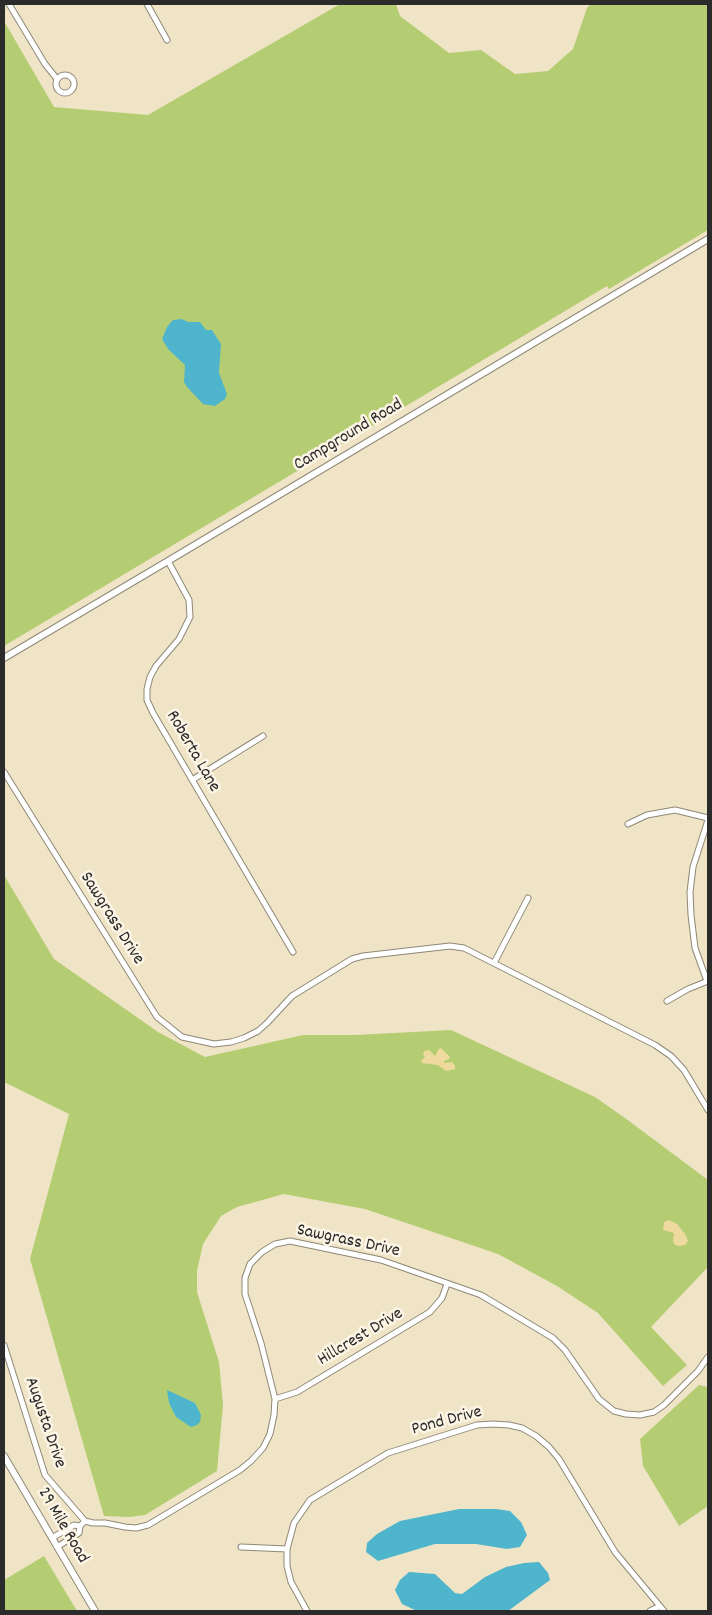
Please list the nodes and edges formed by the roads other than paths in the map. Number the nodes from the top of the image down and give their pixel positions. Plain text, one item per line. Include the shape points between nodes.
1 (9, 4) edge
2 (147, 4) edge
3 (167, 40) dead end
4 (57, 79) dead end
5 (708, 239) edge
6 (168, 562) junction
7 (4, 658) edge
8 (263, 736) dead end
9 (4, 772) edge
10 (192, 780) junction
11 (708, 819) edge
12 (628, 824) dead end
13 (528, 898) dead end
14 (294, 952) dead end
15 (494, 963) junction
16 (708, 981) edge
17 (667, 1002) dead end
18 (708, 1110) edge
19 (447, 1284) junction
20 (4, 1345) edge
21 (708, 1357) edge
22 (275, 1399) junction
23 (4, 1456) edge
24 (85, 1521) junction
25 (80, 1526) junction
26 (52, 1538) junction
27 (57, 1547) junction
28 (241, 1547) dead end
29 (287, 1550) junction
30 (660, 1606) junction
31 (94, 1611) edge
32 (307, 1611) edge
33 (650, 1611) edge
34 (664, 1611) edge

1 - 4 street
2 - 3 street
5 - 6 street, Campground Road
6 - 7 street, Campground Road
6 - 10 street, Roberta Lane via 189,600 190,617 179,639 150,677 147,700
8 - 10 street
9 - 15 street, Sawgrass Drive via 157,1017 182,1037 214,1044 244,1038 258,1031 292,996 352,959 363,956 450,946 464,948
10 - 14 street, Roberta Lane
11 - 12 street via 676,810 647,815
11 - 16 street via 693,867 690,892 695,948
13 - 15 street
15 - 18 street, Sawgrass Drive via 655,1045 684,1070
16 - 17 street
19 - 21 street, Sawgrass Drive via 481,1295 553,1338 600,1399 614,1411 640,1415 654,1412 698,1371
19 - 22 street, Hillcrest Drive via 442,1298 430,1312 297,1392
19 - 22 street, Sawgrass Drive via 381,1260 290,1241 275,1244 262,1252 250,1264 245,1278 245,1294
20 - 24 street, Augusta Drive via 45,1475
22 - 24 street, Sawgrass Drive via 270,1434 263,1448 240,1470 148,1525 125,1528
23 - 26 street, 29 Mile Road
24 - 25 street
25 - 26 street via 74,1525
25 - 27 street via 79,1533
26 - 27 street, 29 Mile Road
27 - 31 street, 29 Mile Road
28 - 29 street
29 - 30 street, Pond Drive via 294,1523 310,1500 376,1458 477,1425 509,1425 522,1428 549,1447 614,1552
29 - 32 street, Pond Drive via 291,1582
30 - 33 street
30 - 34 street, Pond Drive

